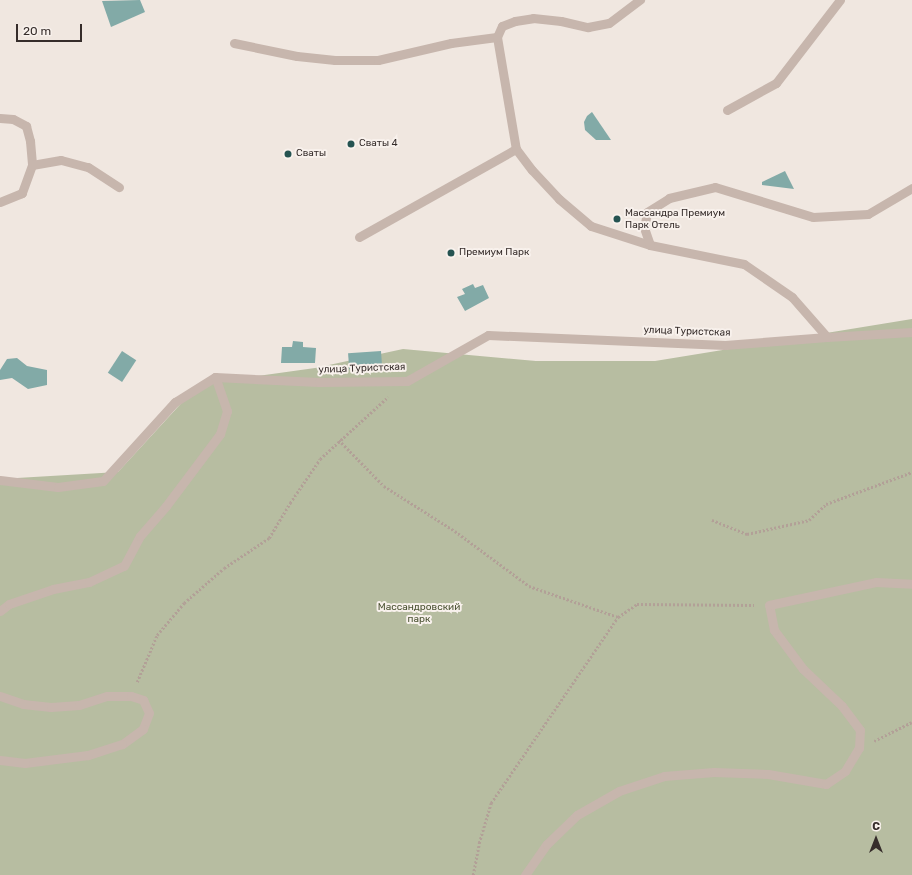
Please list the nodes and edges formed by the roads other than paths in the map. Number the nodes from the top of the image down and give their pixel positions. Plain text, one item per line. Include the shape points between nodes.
1 (640, 0) edge
2 (840, 0) edge
3 (497, 36) junction
4 (234, 43) dead end
5 (726, 110) dead end
6 (0, 118) edge
7 (516, 149) junction
8 (32, 165) junction
9 (119, 187) dead end
10 (912, 188) edge
11 (0, 202) edge
12 (359, 237) dead end
13 (650, 245) junction
14 (912, 332) edge
15 (827, 338) junction
16 (216, 377) junction
17 (0, 480) edge
18 (912, 584) edge
19 (0, 611) edge
20 (0, 696) edge
21 (0, 760) edge
22 (524, 875) edge

1 - 3 lane via 609,23 588,27 533,18 502,26
2 - 5 lane via 776,83
3 - 4 lane via 451,43 378,60 335,60 297,56
3 - 7 lane
6 - 8 lane via 13,119 26,126
7 - 12 lane
7 - 13 lane via 559,199 591,226
8 - 9 lane via 61,160 88,167
8 - 11 lane via 22,193
10 - 13 lane via 868,214 813,217 715,187 669,198 647,212 644,228
13 - 15 lane via 744,264 792,297
14 - 15 lane, улица Туристская
15 - 16 lane, улица Туристская via 725,345 488,335 407,381 319,382
16 - 17 lane via 175,402 103,481 58,487
16 - 19 lane via 227,411 220,434 140,536 124,566 89,582 53,589 9,604
18 - 22 lane via 876,582 769,605 774,630 803,669 842,706 860,730 859,748 845,771 826,784 768,774 714,772 664,776 619,791 578,814 547,844
20 - 21 lane via 23,704 51,708 79,705 107,696 131,696 143,700 149,713 143,728 122,744 88,756 25,763

